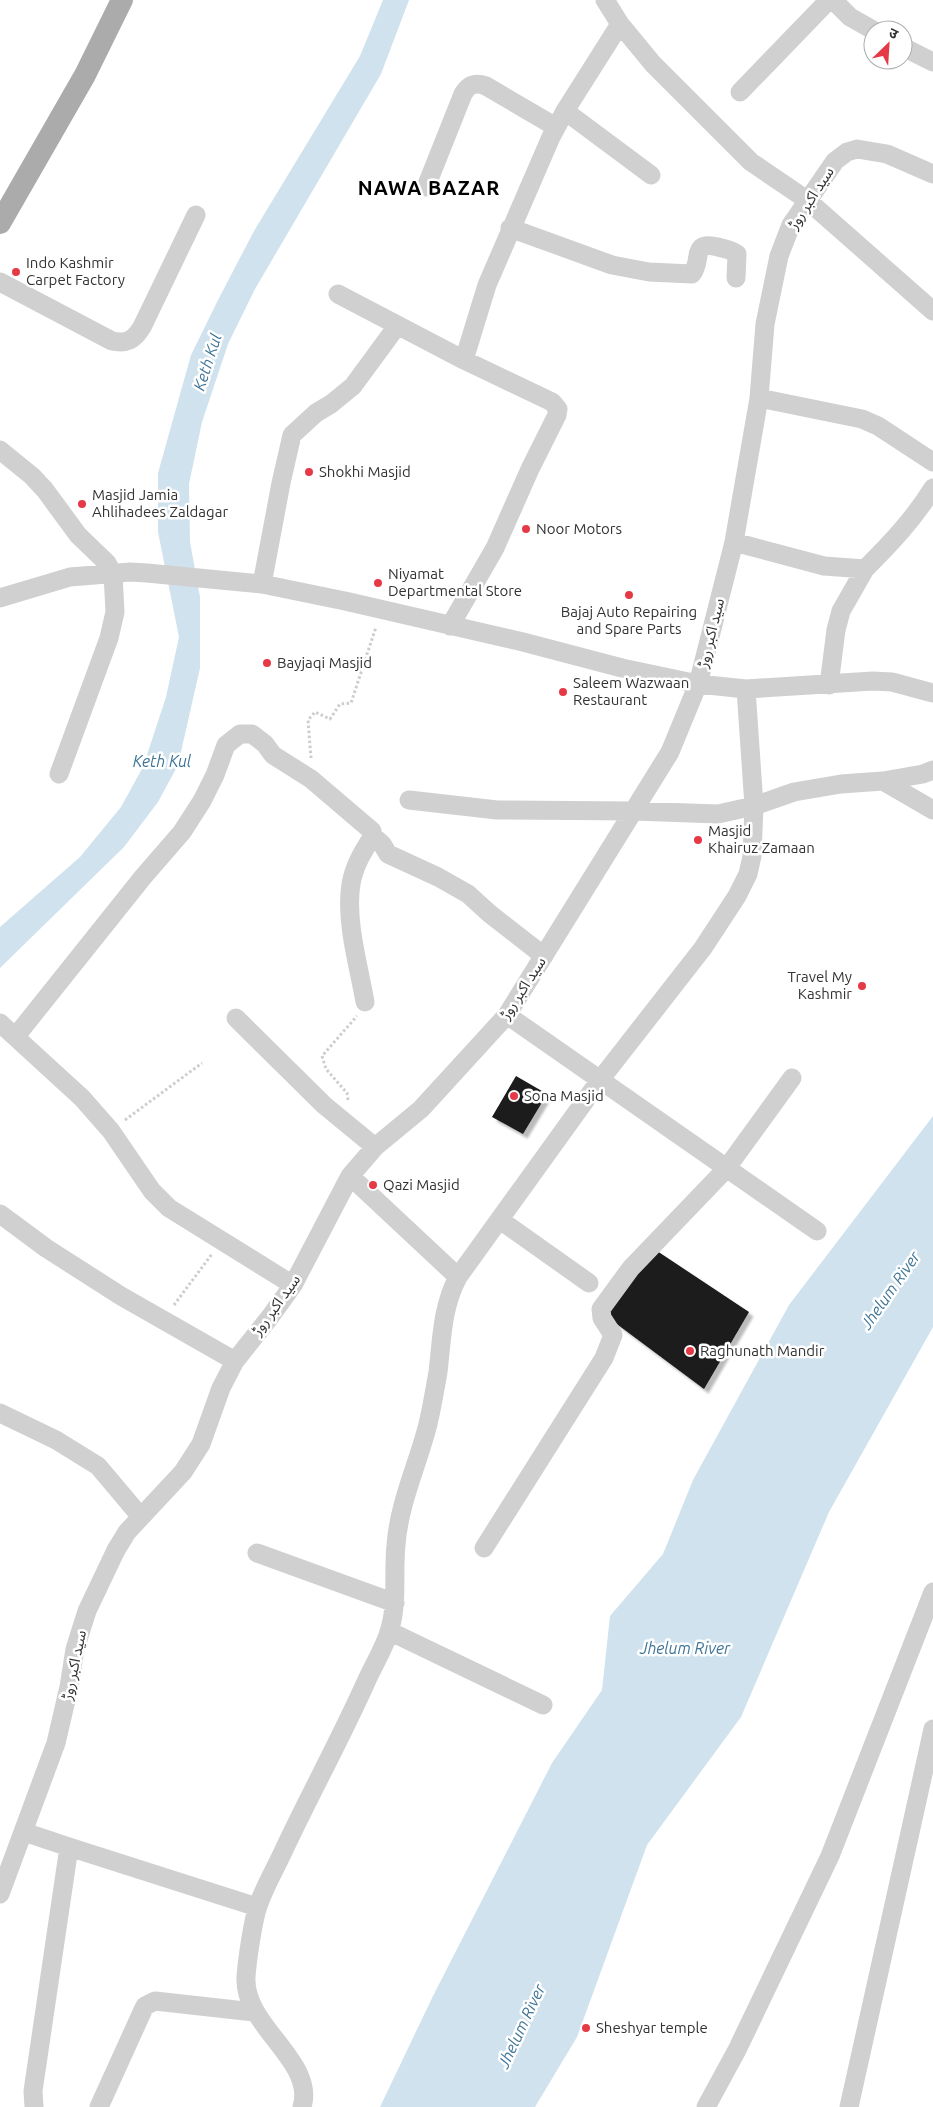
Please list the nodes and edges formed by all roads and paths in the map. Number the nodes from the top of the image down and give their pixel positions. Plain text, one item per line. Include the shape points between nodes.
1 (122, 0) edge
2 (605, 0) edge
3 (831, 0) edge
4 (620, 24) junction
5 (863, 24) edge
6 (913, 52) edge
7 (933, 62) edge
8 (740, 92) dead end
9 (560, 119) junction
10 (933, 174) edge
11 (651, 175) dead end
12 (426, 187) dead end
13 (807, 200) junction
14 (196, 214) dead end
15 (0, 223) edge
16 (510, 228) junction
17 (736, 278) dead end
18 (0, 282) edge
19 (338, 294) dead end
20 (933, 310) edge
21 (397, 326) junction
22 (464, 360) junction
23 (759, 398) junction
24 (0, 450) edge
25 (933, 462) edge
26 (933, 488) edge
27 (734, 542) junction
28 (865, 569) junction
29 (113, 574) junction
30 (262, 584) junction
31 (0, 598) edge
32 (383, 610) junction
33 (450, 626) junction
34 (698, 684) junction
35 (829, 685) junction
36 (746, 689) junction
37 (933, 693) edge
38 (933, 770) edge
39 (59, 774) dead end
40 (311, 779) junction
41 (883, 781) junction
42 (409, 800) dead end
43 (754, 806) junction
44 (933, 810) edge
45 (633, 811) junction
46 (373, 836) junction
47 (544, 956) junction
48 (364, 1002) joint
49 (507, 1015) junction
50 (236, 1018) dead end
51 (0, 1023) edge
52 (21, 1041) junction
53 (202, 1062) dead end
54 (792, 1078) dead end
55 (600, 1080) junction
56 (350, 1107) dead end
57 (111, 1132) junction
58 (375, 1148) junction
59 (726, 1168) junction
60 (350, 1176) junction
61 (0, 1214) edge
62 (500, 1220) junction
63 (817, 1231) dead end
64 (221, 1241) junction
65 (458, 1277) junction
66 (589, 1283) dead end
67 (293, 1285) junction
68 (162, 1319) junction
69 (236, 1361) junction
70 (0, 1413) edge
71 (141, 1517) junction
72 (484, 1548) dead end
73 (257, 1553) dead end
74 (933, 1592) edge
75 (395, 1603) junction
76 (389, 1631) junction
77 (543, 1705) dead end
78 (933, 1729) edge
79 (24, 1832) junction
80 (69, 1847) junction
81 (0, 1894) edge
82 (258, 1907) junction
83 (254, 2012) junction
84 (34, 2107) edge
85 (99, 2107) edge
86 (302, 2107) edge
87 (706, 2107) edge
88 (849, 2107) edge

1 - 15 main road via 85,75
2 - 4 street
3 - 5 street
3 - 8 street
4 - 9 street
4 - 13 street via 653,64 751,162
6 - 7 street
9 - 11 street
9 - 12 street via 486,86 474,83 468,86
9 - 16 street
10 - 13 street, سید اکبر روڑ via 887,154 857,149 835,161
13 - 20 street
13 - 23 street, سید اکبر روڑ via 791,225 779,256 765,324
14 - 18 street via 142,327 132,340 123,343 112,341
16 - 17 street via 612,265 649,272 692,274 699,250 709,245 737,254
16 - 22 street via 487,285
19 - 21 street
21 - 22 street
21 - 30 street via 353,386 292,435
22 - 33 street via 552,402 558,409 495,548
23 - 25 street via 862,419
23 - 27 street, سید اکبر روڑ
24 - 29 street via 45,490 78,535 107,563
26 - 28 street via 904,529
27 - 28 street via 824,566
27 - 34 street, سید اکبر روڑ
28 - 35 street via 841,611
29 - 30 street via 147,573
29 - 31 street via 70,577
29 - 39 street via 115,612 109,638
30 - 32 street
32 - 33 street
32 - 40 path via 351,703 340,704 330,719 314,712 308,720
33 - 34 street
34 - 36 street
34 - 45 street, سید اکبر روڑ via 670,752
35 - 36 street
35 - 37 street via 892,682
36 - 43 street
38 - 41 street
40 - 46 street
40 - 52 street via 273,755 252,734 240,734 229,741 202,802 182,832 143,877
41 - 43 street via 794,792
41 - 44 street
42 - 45 street via 498,810
43 - 45 street via 718,814
43 - 55 street via 752,856 748,874 737,896 703,948
45 - 47 street, سید اکبر روڑ
46 - 47 street via 388,854 468,894
46 - 48 street via 358,860 350,885 351,917
47 - 49 street, سید اکبر روڑ
48 - 56 path via 354,1022 322,1056 326,1069 347,1093
49 - 55 street
49 - 58 street, سید اکبر روڑ via 421,1109
50 - 58 street via 324,1104
51 - 52 street
52 - 57 street via 82,1098
53 - 57 path
54 - 59 street
55 - 59 street
55 - 62 street
57 - 64 street via 163,1202
58 - 60 street, سید اکبر روڑ
59 - 63 street
59 - 72 street via 631,1268 605,1302 601,1309 602,1318 613,1335 607,1352
60 - 65 street
60 - 67 street, سید اکبر روڑ
61 - 68 street via 46,1248
62 - 65 street
62 - 66 street
64 - 67 street
64 - 68 path
65 - 75 street via 451,1290 443,1322 428,1424 400,1514
67 - 69 street, سید اکبر روڑ
68 - 69 street
69 - 71 street, سید اکبر روڑ via 221,1388 201,1444 183,1472
70 - 71 street via 56,1440 98,1466
71 - 79 street, سید اکبر روڑ via 116,1550 87,1611 75,1649 58,1734
73 - 75 street
74 - 87 street via 830,1856 737,2050
75 - 76 street
76 - 77 street
76 - 82 street via 343,1734 294,1828
78 - 88 street
79 - 80 street
79 - 81 street, سید اکبر روڑ
80 - 82 street
80 - 84 street via 33,2091
82 - 83 street via 246,1977
83 - 85 street via 150,2002 143,2010
83 - 86 street via 294,2064 302,2083

